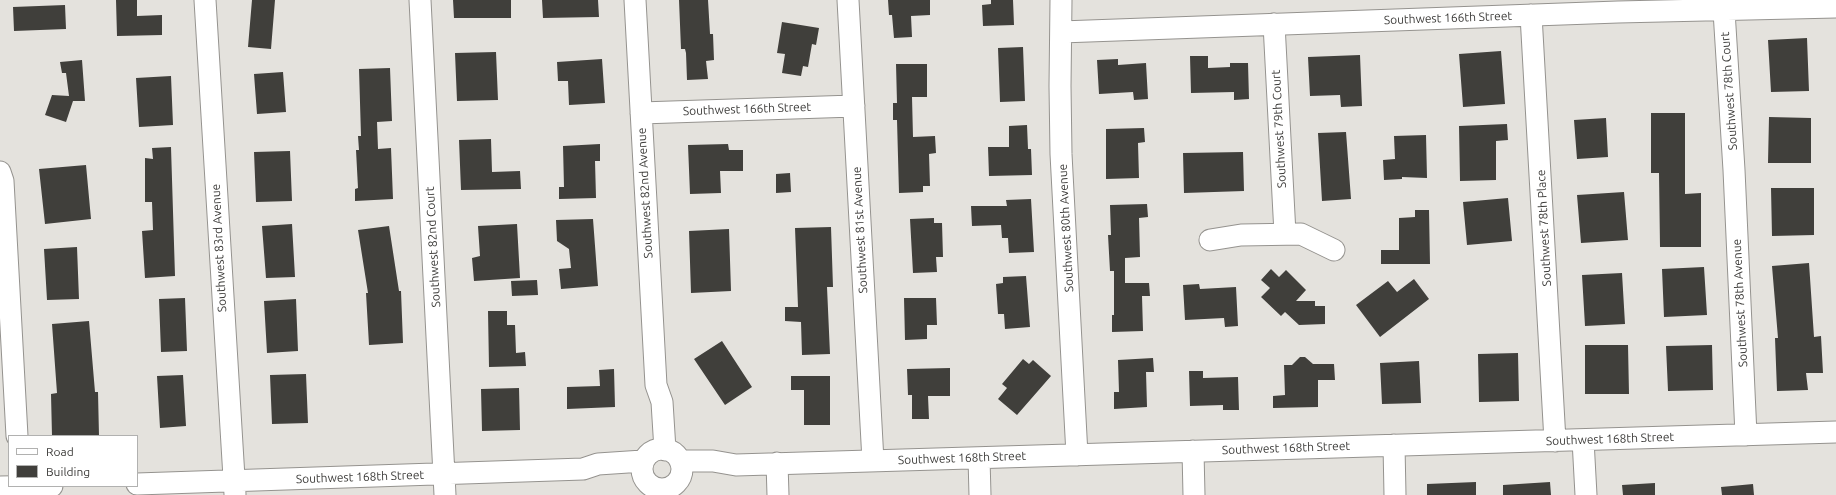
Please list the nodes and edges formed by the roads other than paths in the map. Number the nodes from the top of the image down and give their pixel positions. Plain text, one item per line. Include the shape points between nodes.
1 (205, 0) edge
2 (420, 0) edge
3 (635, 0) edge
4 (848, 0) edge
5 (1061, 0) edge
6 (1836, 7) edge
7 (1724, 11) junction
8 (1532, 15) junction
9 (1274, 24) junction
10 (1061, 32) junction
11 (854, 106) junction
12 (641, 113) junction
13 (1734, 170) joint
14 (0, 172) edge
15 (1285, 234) junction
16 (1210, 240) dead end
17 (1334, 250) dead end
18 (1836, 432) edge
19 (17, 435) edge
20 (1746, 435) junction
21 (1584, 440) junction
22 (1555, 441) junction
23 (1394, 445) junction
24 (1193, 451) junction
25 (1077, 455) junction
26 (978, 458) junction
27 (873, 461) junction
28 (777, 463) junction
29 (661, 473) edge
30 (138, 484) edge
31 (445, 485) edge
32 (234, 488) edge
33 (778, 495) edge
34 (980, 495) edge
35 (1194, 495) edge
36 (1395, 495) edge
37 (1586, 495) edge

1 - 32 street, Southwest 83rd Avenue
2 - 31 street, Southwest 82nd Court
3 - 12 street, Southwest 82nd Avenue
4 - 11 street, Southwest 81st Avenue
5 - 10 street, Southwest 80th Avenue
6 - 7 street, Southwest 166th Street
7 - 8 street, Southwest 166th Street
7 - 13 street, Southwest 78th Court
8 - 9 street, Southwest 166th Street
8 - 22 street, Southwest 78th Place
9 - 10 street, Southwest 166th Street
9 - 15 street, Southwest 79th Court
10 - 25 street, Southwest 80th Avenue via 1061,154
11 - 12 street, Southwest 166th Street
11 - 27 street, Southwest 81st Avenue
12 - 29 street, Southwest 82nd Avenue via 656,385 662,402
13 - 20 street, Southwest 78th Avenue
14 - 19 street via 3,181
15 - 16 street via 1241,235
15 - 17 street via 1301,234
18 - 20 street, Southwest 168th Street
20 - 21 street, Southwest 168th Street
21 - 22 street, Southwest 168th Street
21 - 37 street
22 - 23 street, Southwest 168th Street
23 - 24 street, Southwest 168th Street
23 - 36 street
24 - 25 street, Southwest 168th Street
24 - 35 street
25 - 26 street, Southwest 168th Street
26 - 27 street, Southwest 168th Street
26 - 34 street
27 - 28 street, Southwest 168th Street
28 - 29 street, Southwest 168th Street via 736,465 712,461
28 - 33 street
29 - 31 street, Southwest 168th Street via 598,464 583,469
30 - 32 street, Southwest 168th Street
31 - 32 street, Southwest 168th Street

